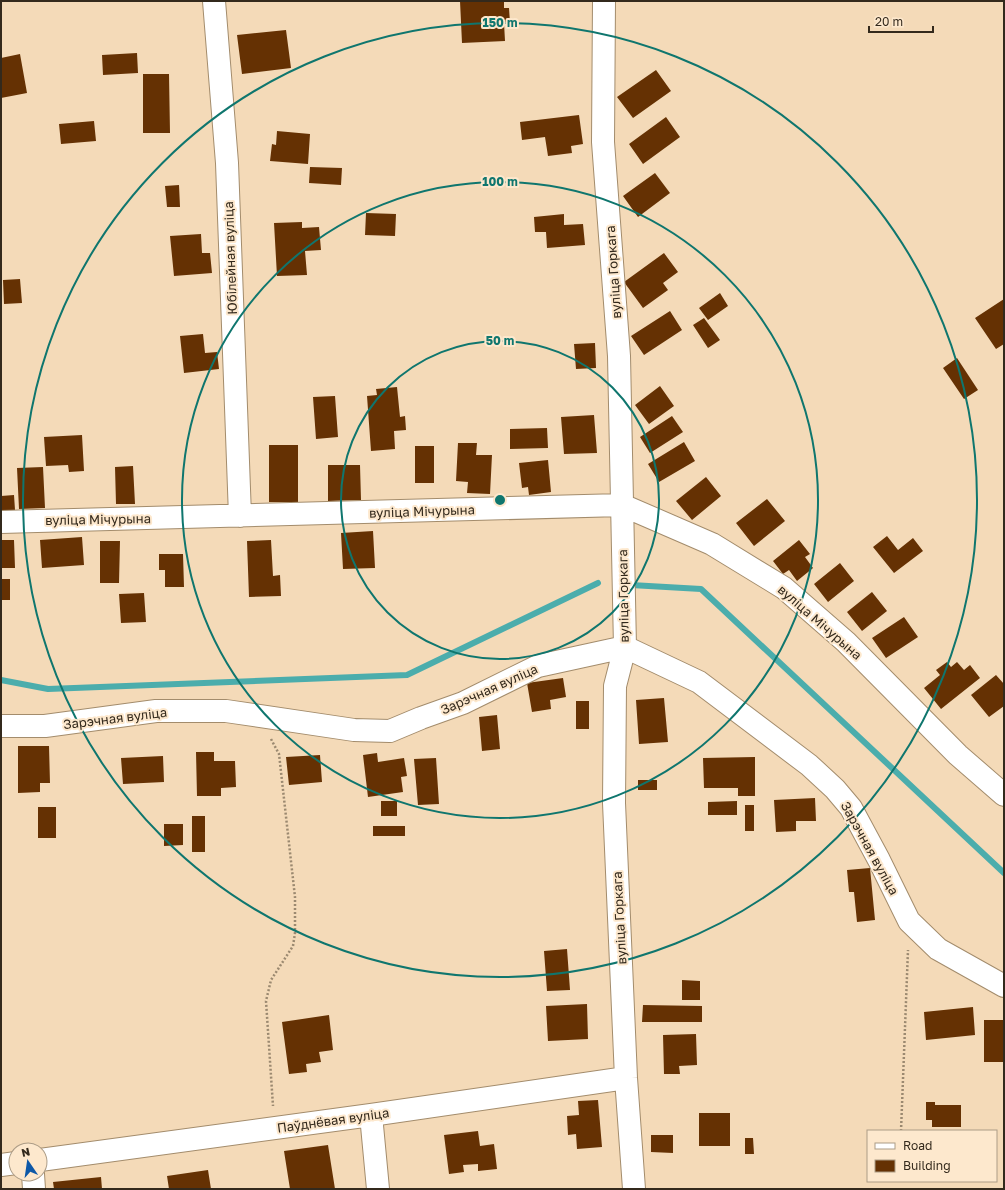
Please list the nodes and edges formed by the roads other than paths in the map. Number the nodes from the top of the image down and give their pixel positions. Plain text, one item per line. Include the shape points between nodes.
1 (214, 1) edge
2 (604, 1) edge
3 (622, 505) junction
4 (240, 516) junction
5 (1, 522) edge
6 (625, 647) junction
7 (1, 726) edge
8 (1004, 795) edge
9 (1004, 986) edge
10 (626, 1078) junction
11 (371, 1115) junction
12 (48, 1159) edge
13 (378, 1189) edge
14 (634, 1189) edge

1 - 4 street, Юбілейная вуліца via 227,163
2 - 3 street, вуліца Горкага via 603,142 620,356
3 - 4 street, вуліца Мічурына
3 - 6 street, вуліца Горкага
3 - 8 street, вуліца Мічурына via 712,544 784,588 846,642 958,755
4 - 5 street, вуліца Мічурына
6 - 7 street, Зарэчная вуліца via 538,666 463,703 390,731 354,730 226,711 156,711 45,726
6 - 9 street, Зарэчная вуліца via 699,682 809,765 835,789 850,808 909,922 938,949
6 - 10 street, вуліца Горкага via 615,686 614,802
10 - 11 street, Паўднёвая вуліца
10 - 14 street, вуліца Горкага
11 - 12 street, Паўднёвая вуліца
11 - 13 street

